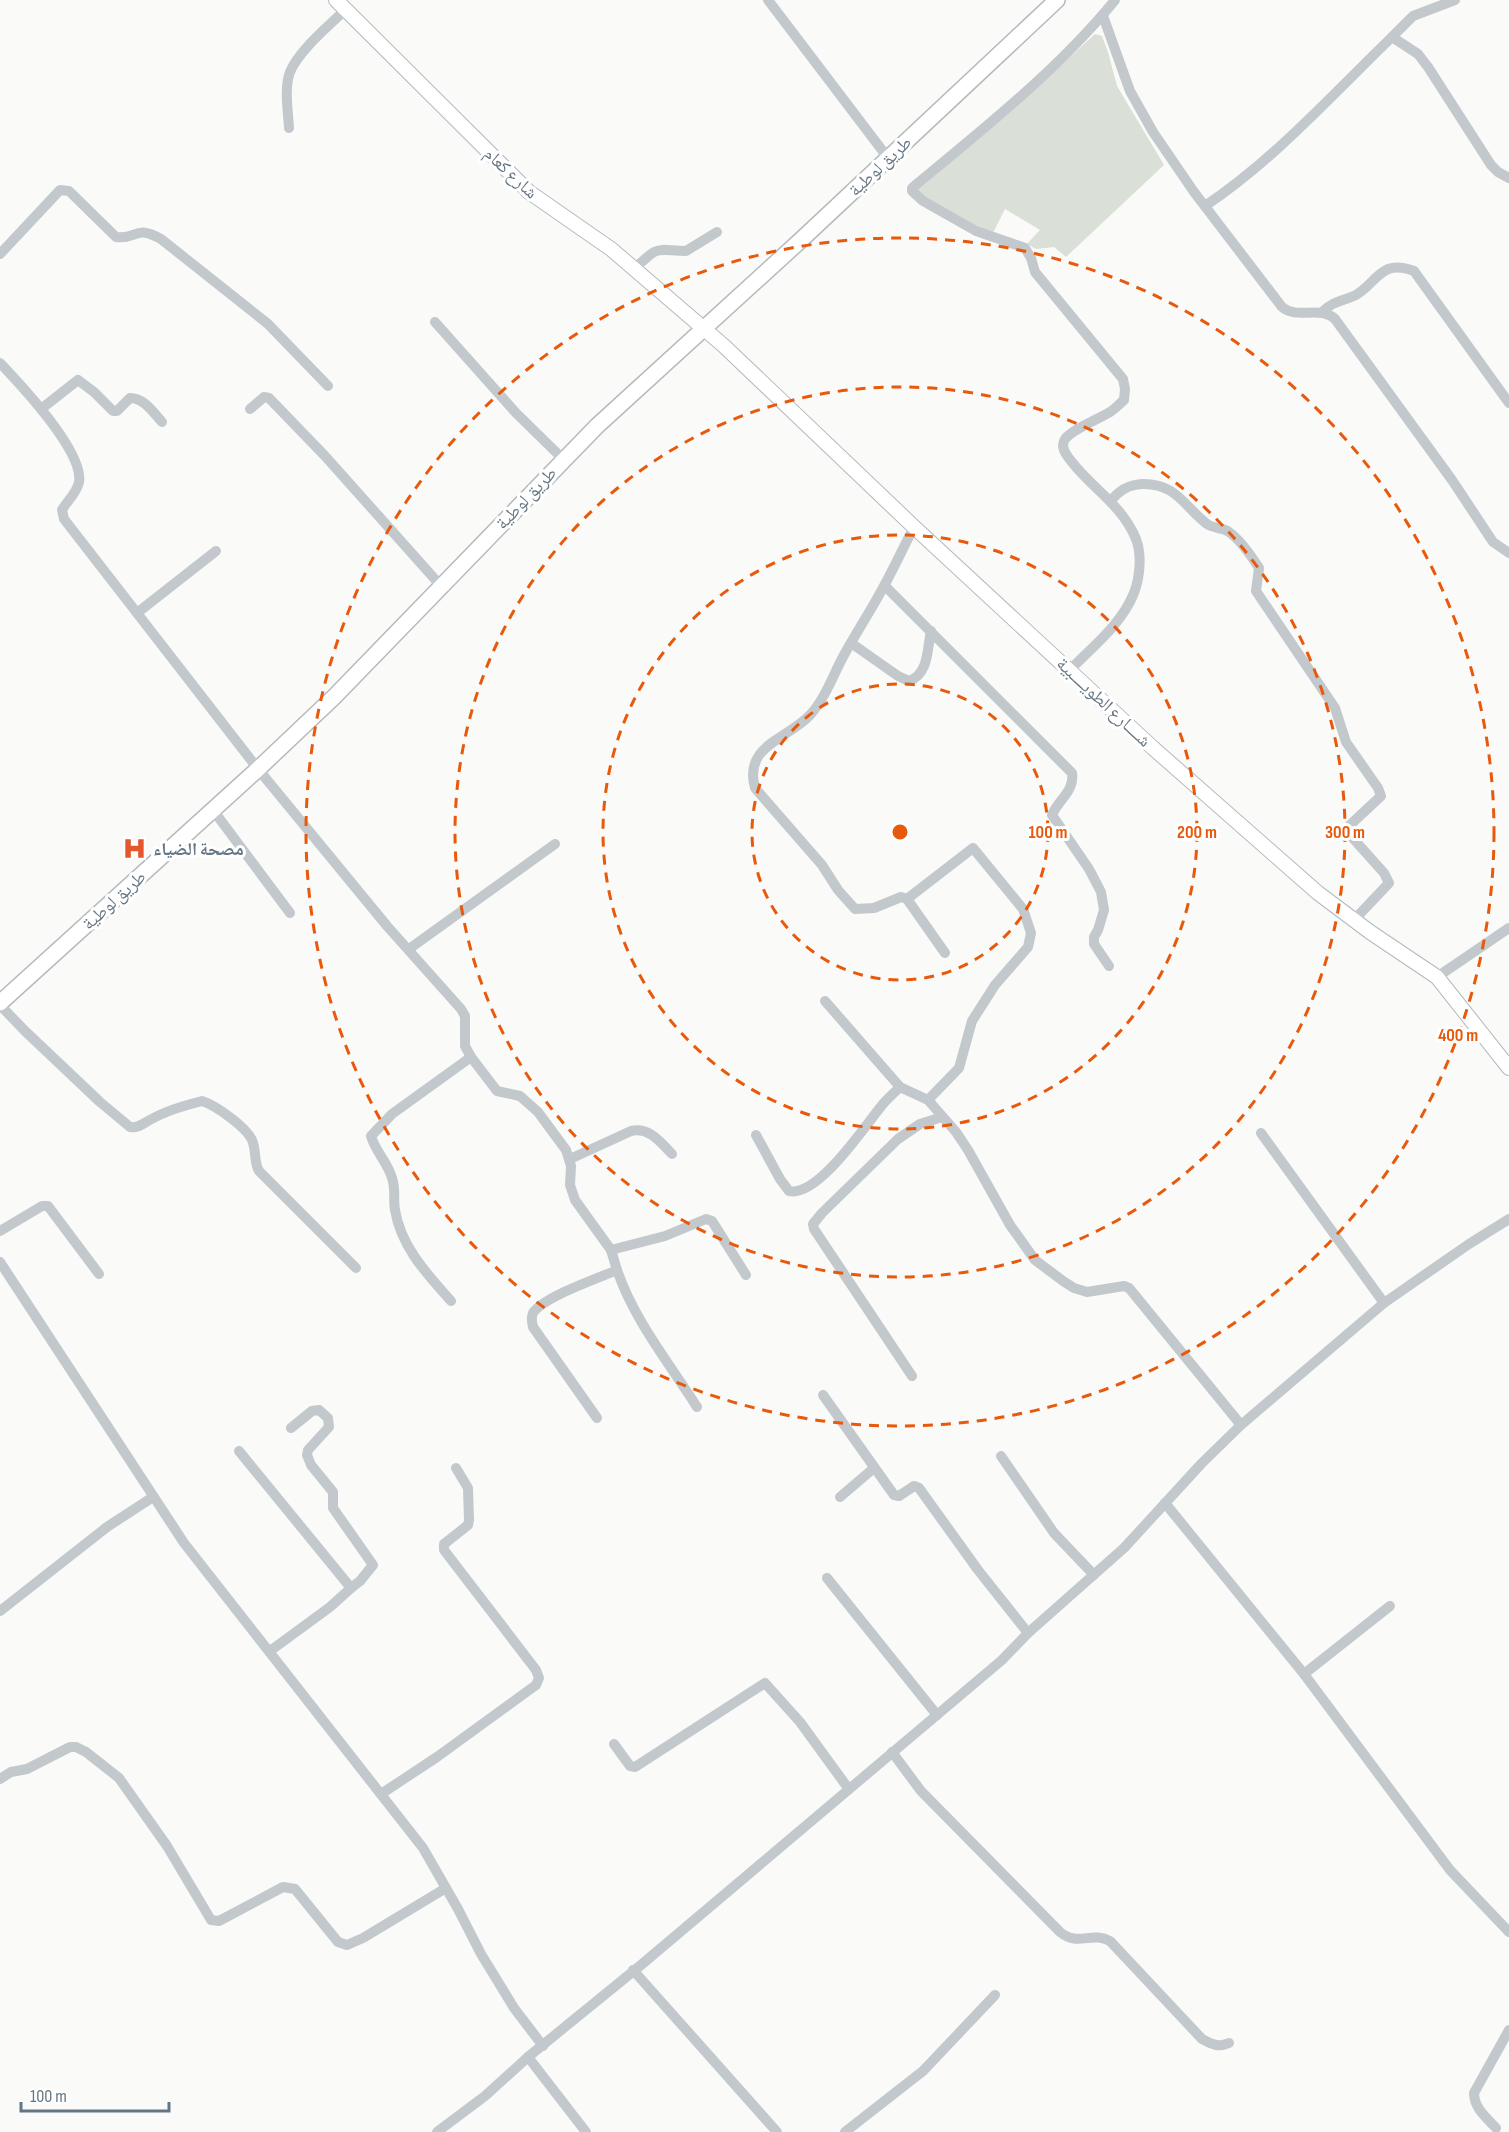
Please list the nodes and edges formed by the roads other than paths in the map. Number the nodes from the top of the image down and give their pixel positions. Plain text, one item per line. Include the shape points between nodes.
1 (768, 0) edge
2 (1057, 0) edge
3 (1115, 0) edge
4 (1455, 0) edge
5 (341, 5) edge
6 (1102, 16) junction
7 (1392, 37) junction
8 (289, 128) dead end
9 (888, 158) junction
10 (1509, 178) edge
11 (1205, 206) junction
12 (717, 232) dead end
13 (0, 254) edge
14 (635, 268) junction
15 (1322, 312) junction
16 (435, 322) dead end
17 (703, 328) junction
18 (0, 363) edge
19 (328, 386) dead end
20 (1509, 403) edge
21 (250, 408) dead end
22 (41, 409) junction
23 (162, 422) dead end
24 (563, 459) junction
25 (1111, 501) junction
26 (914, 527) junction
27 (216, 551) dead end
28 (1509, 553) edge
29 (441, 586) junction
30 (885, 586) junction
31 (137, 613) junction
32 (930, 631) junction
33 (851, 643) junction
34 (1070, 670) junction
35 (258, 769) junction
36 (213, 810) junction
37 (555, 844) dead end
38 (907, 899) junction
39 (290, 912) dead end
40 (1354, 920) junction
41 (1509, 928) edge
42 (409, 949) junction
43 (945, 953) dead end
44 (1109, 966) dead end
45 (1437, 977) junction
46 (825, 1001) dead end
47 (0, 1004) edge
48 (471, 1057) junction
49 (1509, 1068) edge
50 (900, 1088) junction
51 (928, 1100) junction
52 (942, 1117) junction
53 (1261, 1133) dead end
54 (756, 1135) dead end
55 (672, 1154) dead end
56 (570, 1159) junction
57 (1509, 1219) edge
58 (0, 1231) edge
59 (611, 1251) junction
60 (0, 1262) edge
61 (356, 1268) dead end
62 (617, 1270) junction
63 (99, 1274) dead end
64 (746, 1275) dead end
65 (451, 1301) dead end
66 (1384, 1303) junction
67 (912, 1376) dead end
68 (823, 1395) dead end
69 (697, 1407) dead end
70 (597, 1418) dead end
71 (1241, 1425) junction
72 (291, 1428) dead end
73 (239, 1451) dead end
74 (1001, 1456) dead end
75 (456, 1468) dead end
76 (874, 1468) junction
77 (153, 1497) junction
78 (840, 1497) dead end
79 (1166, 1503) junction
80 (1094, 1575) junction
81 (827, 1578) dead end
82 (351, 1588) junction
83 (1390, 1606) dead end
84 (0, 1611) edge
85 (1028, 1633) junction
86 (270, 1651) junction
87 (1304, 1674) junction
88 (938, 1715) junction
89 (614, 1744) dead end
90 (892, 1752) junction
91 (0, 1779) edge
92 (849, 1788) junction
93 (381, 1794) junction
94 (446, 1888) junction
95 (1509, 1932) edge
96 (633, 1970) junction
97 (995, 1995) dead end
98 (1509, 2030) edge
99 (1229, 2043) dead end
100 (543, 2046) junction
101 (528, 2057) junction
102 (1496, 2128) dead end
103 (437, 2132) edge
104 (586, 2132) edge
105 (777, 2132) edge
106 (845, 2132) edge

1 - 9 street
2 - 9 main road, طريق لوطية
3 - 6 street
4 - 7 street via 1413,16
5 - 8 street via 297,58 290,73
5 - 14 street, شارع كعام via 529,192
6 - 11 street via 1136,103
6 - 25 street via 912,191 976,231 1025,248 1035,272 1123,379 1124,400 1068,435 1063,443 1066,454
7 - 10 street via 1418,54 1491,165
7 - 11 street via 1293,134
9 - 17 main road, طريق لوطية
11 - 15 street via 1282,307 1290,312
12 - 14 street via 686,251 664,248 653,252
13 - 19 street via 60,190 69,191 116,237 148,232 160,239 268,324
14 - 17 street, شارع كعام
15 - 20 street via 1341,299 1354,296 1386,270 1414,271
15 - 28 street via 1333,316 1493,542
16 - 24 street
17 - 24 main road, طريق لوطية
17 - 26 street, شــــارع الطويــــبية
18 - 22 street
21 - 29 street via 264,397 269,398
22 - 23 street via 78,380 113,411 135,398
22 - 31 street via 79,471 78,487 62,516
24 - 29 main road, طريق لوطية
25 - 34 street via 1137,540 1138,576 1133,594 1112,629
25 - 40 street via 1130,486 1153,484 1171,490 1205,522 1228,531 1259,568 1256,591 1335,708 1346,742 1381,796 1348,830 1389,883
26 - 30 street
26 - 34 street, شــــارع الطويــــبية
27 - 31 street
29 - 35 main road, طريق لوطية
30 - 32 street
30 - 33 street
31 - 35 street
32 - 33 street via 923,670 909,681
32 - 44 street via 1072,773 1068,792 1052,815 1101,892 1104,910 1094,944
33 - 38 street via 812,713 756,759 753,780 755,788 855,909 874,908 901,897
34 - 40 street, شــــارع الطويــــبية via 1153,748
35 - 36 main road, طريق لوطية
35 - 42 street
36 - 39 street
36 - 47 main road, طريق لوطية
37 - 42 street
38 - 43 street
38 - 51 street via 973,848 1023,909 1031,933 1028,947 995,985 972,1022 959,1068
40 - 45 street, شــــارع الطويــــبية
41 - 45 street
42 - 48 street via 465,1016 465,1046
45 - 49 street, شــــارع الطويــــبية
46 - 50 street
47 - 61 street via 130,1127 202,1101 228,1116 253,1141 259,1171
48 - 56 street via 497,1091 520,1096 538,1112
48 - 65 street via 393,1114 371,1136 392,1177 395,1210 407,1246
50 - 51 street
50 - 54 street via 834,1164 799,1191 789,1191
51 - 52 street
52 - 67 street via 920,1124 898,1139 813,1224
52 - 71 street via 968,1150 1010,1225 1035,1260 1074,1288 1087,1292 1129,1288
53 - 66 street
55 - 56 street via 654,1134 635,1130
56 - 59 street via 574,1200
57 - 66 street
58 - 63 street via 48,1206
59 - 62 street
59 - 64 street via 712,1221
60 - 77 street
62 - 69 street via 646,1328
62 - 70 street via 547,1302 532,1317 533,1327
66 - 71 street
68 - 76 street
71 - 79 street
72 - 82 street via 314,1410 328,1418 329,1427 308,1450 309,1460 333,1492 333,1508 374,1565
73 - 82 street
74 - 80 street via 1054,1533
75 - 93 street via 468,1488 469,1520 444,1544 444,1550 539,1678 536,1685 488,1721
76 - 78 street
76 - 85 street via 894,1495 914,1486 919,1488
77 - 84 street
77 - 86 street via 184,1543
79 - 80 street
79 - 87 street
80 - 85 street
81 - 88 street
82 - 86 street
83 - 87 street
85 - 88 street
86 - 93 street
87 - 95 street via 1450,1870
88 - 90 street
89 - 92 street via 630,1766 635,1767 765,1683
90 - 92 street
90 - 99 street via 921,1791 1060,1932 1072,1940 1100,1937 1110,1941 1202,2039 1212,2045
91 - 94 street via 70,1747 86,1752 119,1778 214,1921 289,1887 295,1889 338,1942 347,1945
92 - 96 street
93 - 94 street via 423,1848
94 - 100 street via 514,2008
96 - 100 street
96 - 105 street
97 - 106 street via 923,2071
98 - 102 street via 1474,2093 1478,2108
100 - 101 street
101 - 103 street
101 - 104 street

